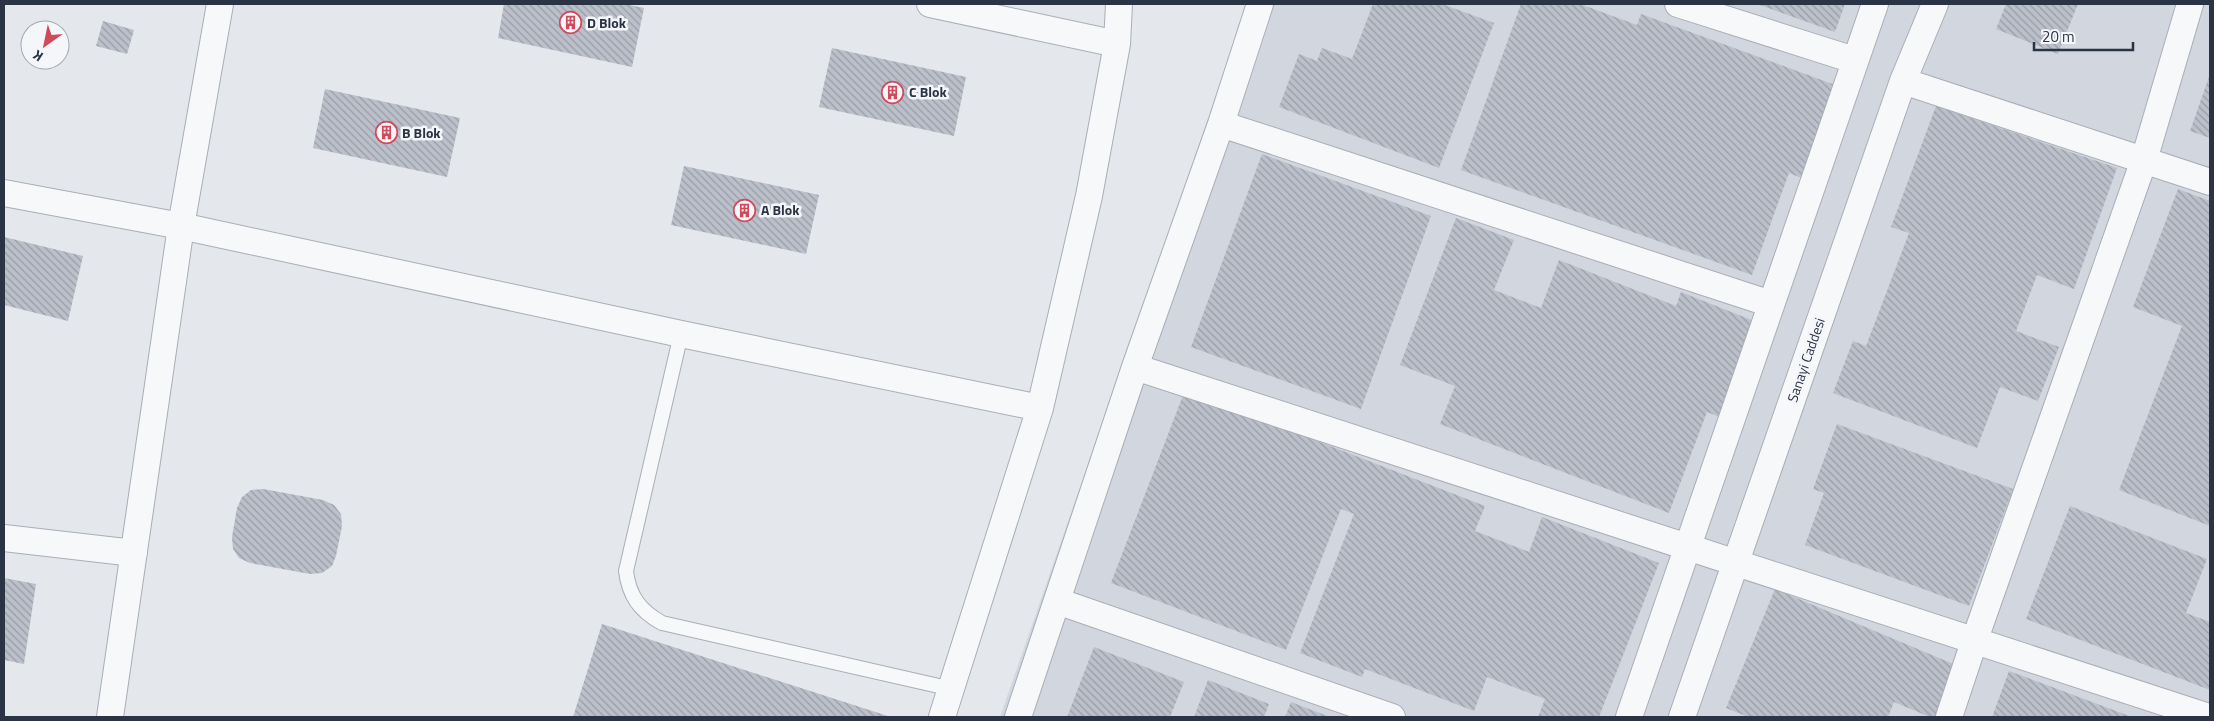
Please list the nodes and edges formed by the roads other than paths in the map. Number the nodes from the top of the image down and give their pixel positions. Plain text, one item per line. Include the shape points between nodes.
1 (220, 4) edge
2 (930, 4) edge
3 (1119, 4) edge
4 (1260, 4) edge
5 (1678, 4) edge
6 (1875, 4) edge
7 (1935, 4) edge
8 (2190, 4) edge
9 (1117, 44) junction
10 (1854, 60) junction
11 (1903, 81) junction
12 (1222, 124) junction
13 (2144, 160) junction
14 (2210, 182) edge
15 (4, 194) edge
16 (181, 226) junction
17 (1771, 304) junction
18 (681, 334) junction
19 (1135, 367) junction
20 (1040, 408) junction
21 (4, 538) edge
22 (1689, 547) junction
23 (134, 553) junction
24 (1736, 563) junction
25 (1057, 601) junction
26 (1975, 639) junction
27 (952, 689) junction
28 (110, 717) edge
29 (942, 717) edge
30 (1018, 717) edge
31 (1392, 717) edge
32 (1629, 717) edge
33 (1682, 717) edge
34 (1949, 717) edge
35 (2209, 717) edge

1 - 16 street
2 - 9 street
3 - 9 street
4 - 12 street
5 - 10 street
6 - 10 street
7 - 11 street, Sanayi Caddesi
8 - 13 street
9 - 20 street via 1089,196
10 - 17 street
11 - 13 street
11 - 24 street, Sanayi Caddesi
12 - 17 street
12 - 19 street
13 - 14 street
13 - 26 street
15 - 16 street
16 - 18 street
16 - 23 street
17 - 22 street
18 - 20 street
18 - 27 lane via 626,571 630,593 636,603 647,615 662,623
19 - 22 street
19 - 25 street
20 - 27 street
21 - 23 street
22 - 24 street
22 - 32 street
23 - 28 street
24 - 26 street
24 - 33 street, Sanayi Caddesi
25 - 30 street
25 - 31 street
26 - 34 street
26 - 35 street
27 - 29 street

